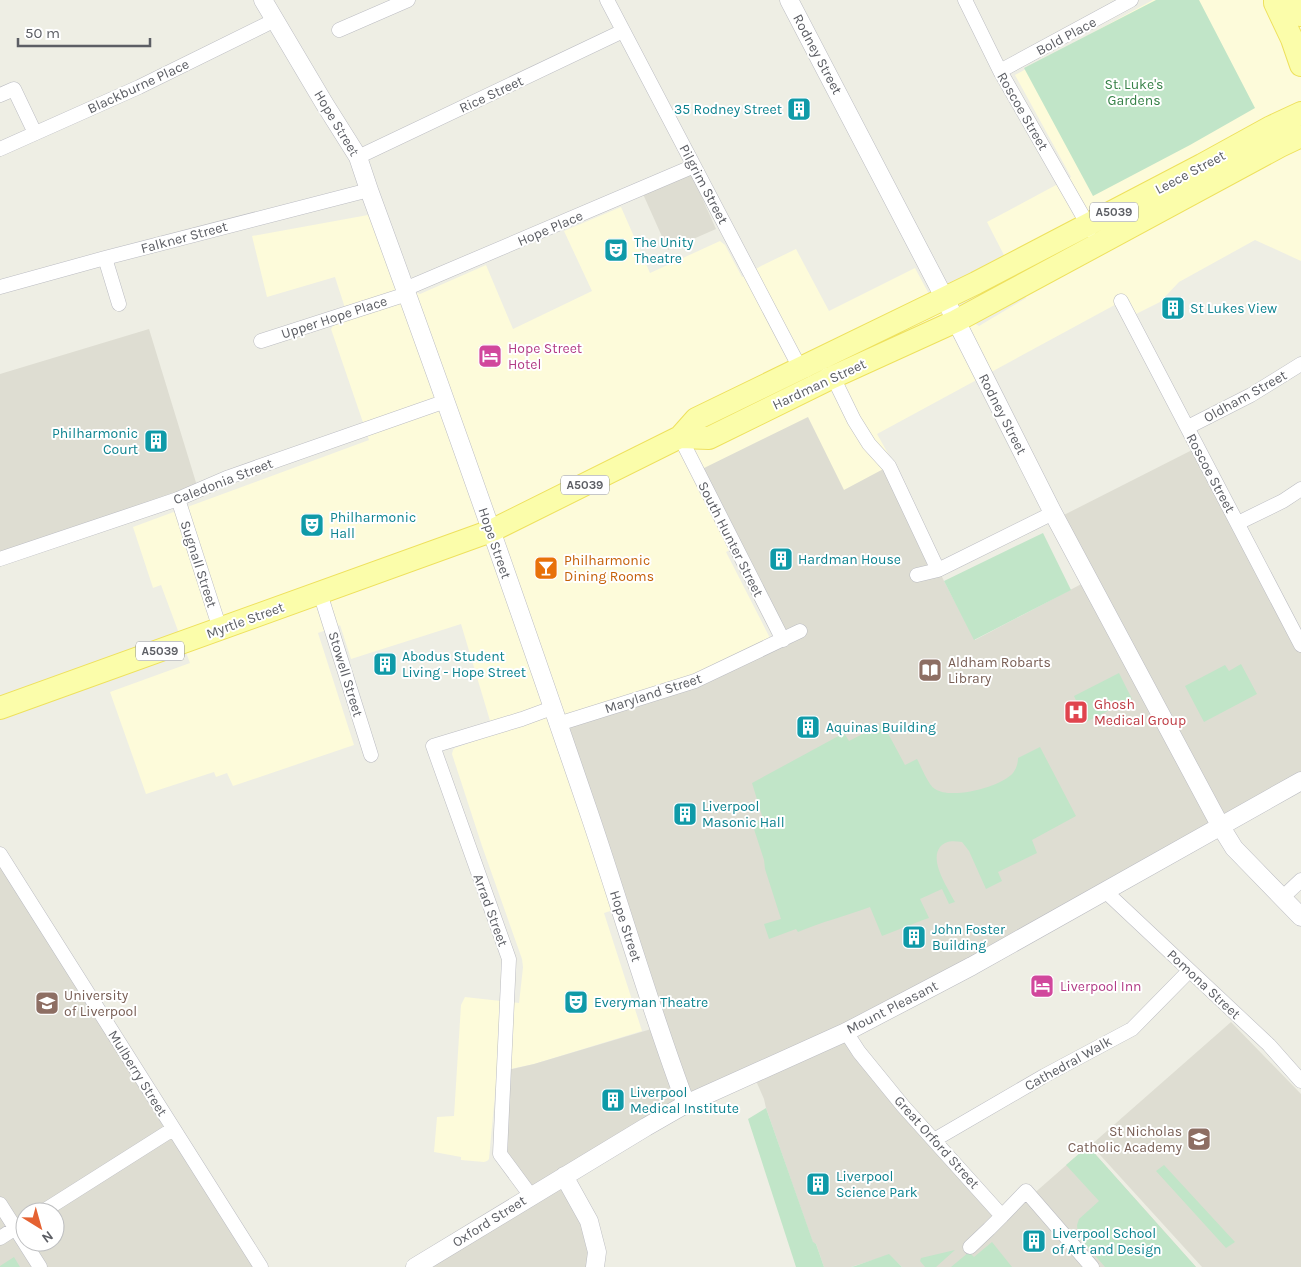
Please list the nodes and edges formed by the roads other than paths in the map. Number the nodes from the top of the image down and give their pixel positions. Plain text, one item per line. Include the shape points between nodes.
1 (263, 0) edge
2 (408, 0) edge
3 (607, 0) edge
4 (789, 0) edge
5 (965, 0) edge
6 (1131, 0) edge
7 (1275, 0) edge
8 (1292, 0) edge
9 (1301, 15) edge
10 (275, 20) junction
11 (339, 30) dead end
12 (623, 31) junction
13 (1300, 57) edge
14 (1000, 71) junction
15 (0, 95) edge
16 (1301, 113) edge
17 (35, 133) junction
18 (1301, 136) edge
19 (0, 149) edge
20 (358, 157) junction
21 (694, 166) junction
22 (369, 190) junction
23 (1088, 225) junction
24 (1093, 248) junction
25 (105, 258) junction
26 (0, 287) edge
27 (406, 292) junction
28 (945, 299) junction
29 (1121, 300) dead end
30 (119, 304) dead end
31 (956, 321) junction
32 (261, 341) dead end
33 (1301, 364) edge
34 (800, 368) junction
35 (833, 377) junction
36 (446, 401) junction
37 (1188, 427) junction
38 (680, 437) junction
39 (1301, 489) edge
40 (178, 499) junction
41 (1053, 513) junction
42 (1238, 523) junction
43 (490, 531) junction
44 (0, 559) edge
45 (938, 570) junction
46 (917, 575) dead end
47 (320, 593) junction
48 (220, 629) junction
49 (800, 631) dead end
50 (783, 640) junction
51 (1301, 645) edge
52 (0, 708) edge
53 (555, 716) junction
54 (371, 755) dead end
55 (1301, 781) edge
56 (1221, 827) junction
57 (0, 854) edge
58 (1301, 880) edge
59 (1105, 891) junction
60 (1282, 898) junction
61 (1301, 917) edge
62 (1189, 971) junction
63 (846, 1032) junction
64 (1301, 1080) edge
65 (686, 1104) junction
66 (173, 1129) junction
67 (934, 1140) junction
68 (564, 1176) junction
69 (531, 1196) junction
70 (58, 1202) edge
71 (0, 1204) edge
72 (1002, 1216) junction
73 (15, 1220) edge
74 (15, 1228) edge
75 (0, 1238) edge
76 (970, 1246) dead end
77 (33, 1252) edge
78 (40, 1267) edge
79 (260, 1267) edge
80 (415, 1267) edge
81 (595, 1267) edge
82 (1092, 1267) edge

1 - 10 street, Hope Street
2 - 11 street
3 - 12 street, Pilgrim Street
4 - 28 street, Rodney Street
5 - 14 street, Roscoe Street
6 - 14 street, Bold Place
7 - 13 main road
8 - 9 main road
10 - 17 street, Blackburne Place via 139,87
10 - 20 street, Hope Street
12 - 20 street, Rice Street
12 - 21 street, Pilgrim Street
14 - 23 street, Roscoe Street
15 - 17 street via 14,89
16 - 23 main road, Leece Street / A5039
17 - 19 street, Blackburne Place
18 - 24 main road, Leece Street / A5039
20 - 22 street, Hope Street
21 - 27 street, Hope Place
21 - 34 street, Pilgrim Street
22 - 25 street, Falkner Street
22 - 27 street, Hope Street
23 - 24 street, Roscoe Street
23 - 28 main road, Leece Street / A5039
24 - 31 main road, Leece Street / A5039
25 - 26 street, Falkner Street
25 - 30 street
27 - 32 street, Upper Hope Place
27 - 36 street, Hope Street
28 - 31 street, Rodney Street
28 - 34 main road, Hardman Street / A5039
29 - 37 street, Roscoe Street
31 - 35 main road, Hardman Street / A5039
31 - 41 street, Rodney Street
33 - 37 street, Oldham Street via 1251,395
34 - 35 street
34 - 38 main road, Hardman Street / A5039 via 696,419
35 - 38 main road, Hardman Street / A5039 via 709,438
35 - 45 street via 869,444 889,466
36 - 40 street, Caledonia Street via 229,476
36 - 43 street, Hope Street
37 - 42 street, Roscoe Street
38 - 43 main road, Hardman Street / A5039
38 - 50 street, South Hunter Street
39 - 42 street
40 - 44 street, Caledonia Street
40 - 48 street, Sugnall Street
41 - 45 street
41 - 56 street, Rodney Street
42 - 51 street, Roscoe Street
43 - 47 main road, Myrtle Street / A5039
43 - 53 street, Hope Street
45 - 46 street
47 - 48 main road, Myrtle Street / A5039
47 - 54 street, Stowell Street
48 - 52 main road, Myrtle Street / A5039
49 - 50 street, Maryland Street
50 - 53 street, Maryland Street via 695,681
53 - 65 street, Hope Street
53 - 69 street, Arrad Street via 522,719 433,746 509,959 500,1154
55 - 56 street, Mount Pleasant
56 - 59 street, Mount Pleasant
56 - 60 street, Rodney Street via 1234,848
57 - 66 street, Mulberry Street
58 - 60 street
59 - 62 street, Pomona Street
59 - 63 street, Mount Pleasant
60 - 61 street, Rodney Street
62 - 64 street, Pomona Street via 1269,1045
62 - 67 street, Cathedral Walk via 1132,1028
63 - 65 street, Mount Pleasant
63 - 67 street, Great Orford Street via 859,1052
65 - 68 street, Mount Pleasant
66 - 70 street
66 - 79 street, Mulberry Street
67 - 72 street, Great Orford Street
68 - 69 street, Oxford Street
68 - 81 street via 589,1221 597,1252
69 - 80 street, Oxford Street
71 - 73 street
72 - 76 street
72 - 82 street via 1026,1191
74 - 75 street
77 - 78 street

